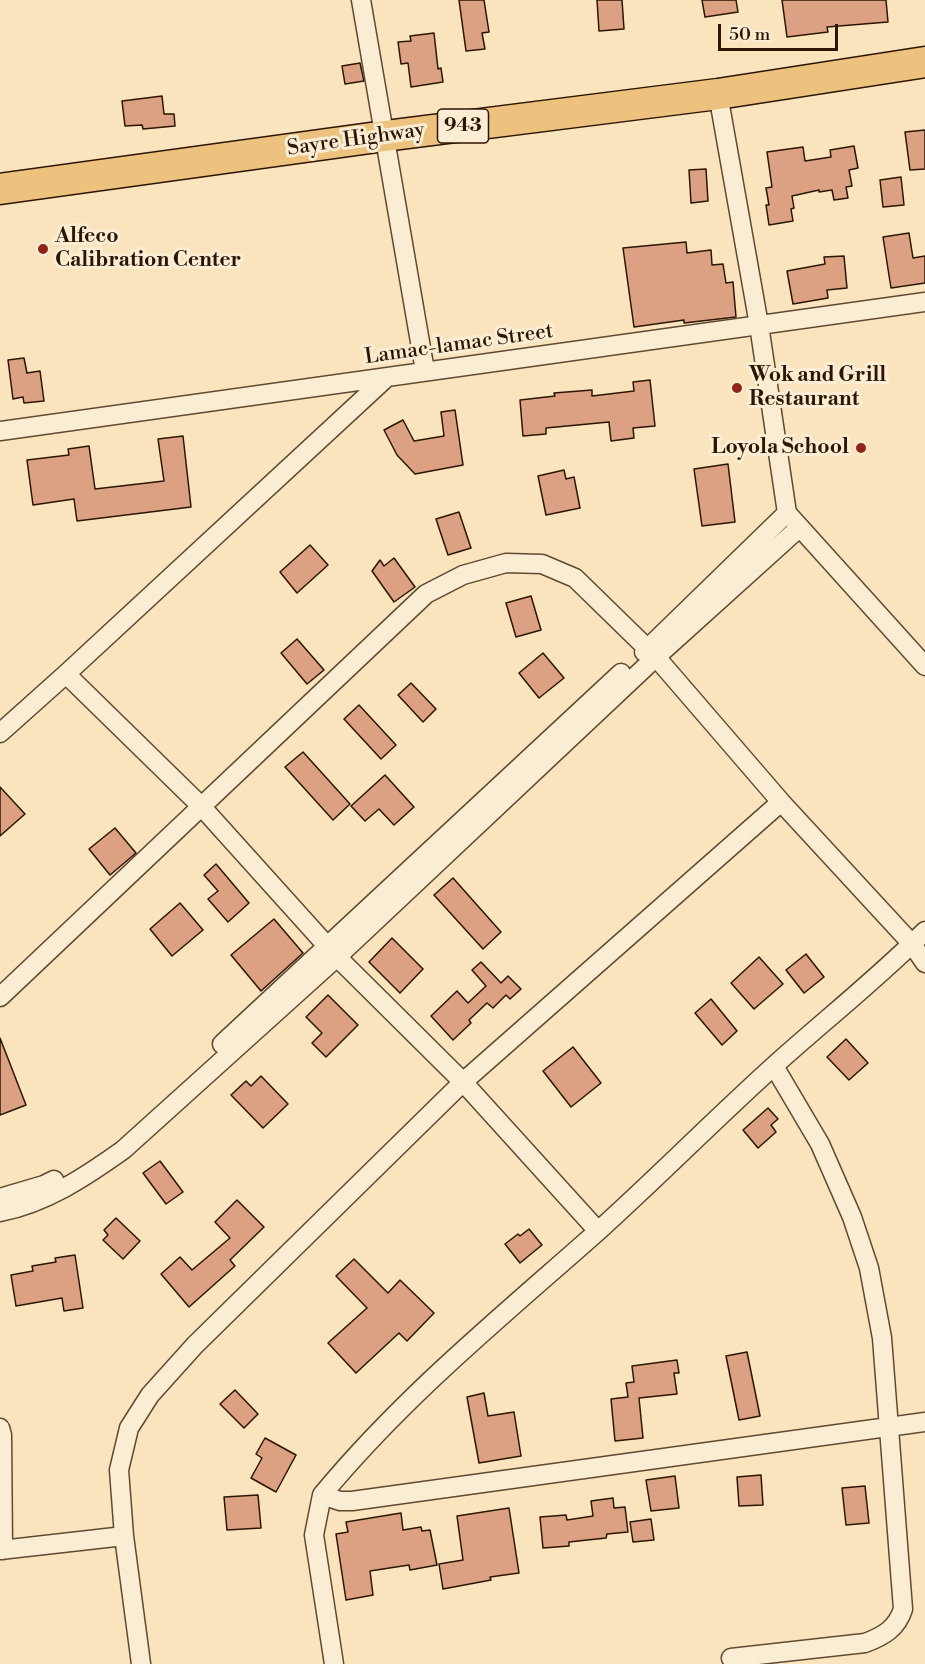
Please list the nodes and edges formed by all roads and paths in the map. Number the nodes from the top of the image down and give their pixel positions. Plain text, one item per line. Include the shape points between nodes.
1 (361, 0) edge
2 (925, 62) edge
3 (718, 94) junction
4 (385, 136) junction
5 (0, 189) edge
6 (925, 302) edge
7 (759, 325) junction
8 (425, 371) junction
9 (386, 378) junction
10 (0, 431) edge
11 (787, 513) junction
12 (799, 528) junction
13 (652, 652) junction
14 (925, 666) edge
15 (66, 674) junction
16 (0, 732) edge
17 (781, 802) junction
18 (201, 806) junction
19 (919, 938) edge
20 (332, 951) junction
21 (925, 963) edge
22 (0, 997) edge
23 (774, 1066) junction
24 (463, 1082) junction
25 (156, 1112) junction
26 (0, 1198) edge
27 (0, 1212) edge
28 (598, 1231) junction
29 (925, 1422) edge
30 (0, 1428) edge
31 (890, 1428) junction
32 (322, 1495) junction
33 (124, 1536) junction
34 (1, 1550) edge
35 (731, 1658) dead end
36 (141, 1664) edge
37 (334, 1664) edge

1 - 4 street
2 - 3 highway, Sayre Highway / 943
3 - 4 highway, Sayre Highway / 943
3 - 7 street
4 - 5 highway, Sayre Highway / 943
4 - 8 street
6 - 7 street, Lamac-lamac Street
7 - 8 street, Lamac-lamac Street
7 - 11 street
8 - 9 street, Lamac-lamac Street
9 - 10 street, Lamac-lamac Street
9 - 15 street
11 - 12 street
11 - 13 street
12 - 13 street
12 - 14 street
13 - 17 street
13 - 18 street via 575,578 542,564 506,563 463,575 426,594
13 - 20 street
15 - 16 street
15 - 18 street
17 - 19 street
17 - 24 street
18 - 20 street
18 - 22 street
19 - 21 street
19 - 23 street
20 - 24 street
20 - 25 street via 225,1042
23 - 28 street
23 - 31 street via 820,1144 852,1217 882,1338
24 - 28 street
24 - 33 street via 195,1345 150,1395 129,1428 119,1470
25 - 26 street via 80,1166 44,1185
25 - 27 street via 123,1150 86,1176 49,1196
28 - 32 street via 414,1395
29 - 31 street
30 - 34 street
31 - 32 street via 352,1502
31 - 35 street via 903,1609 892,1630 865,1643
32 - 37 street via 314,1535
33 - 34 street
33 - 36 street

